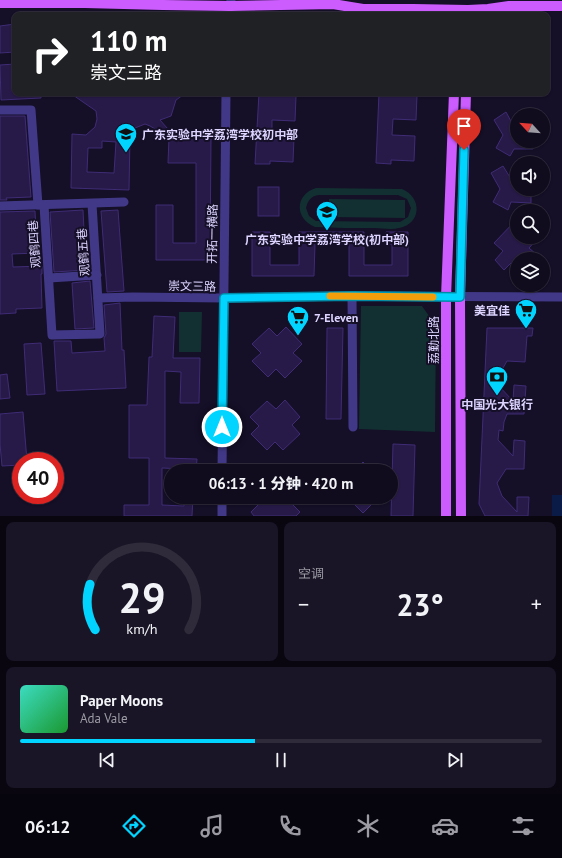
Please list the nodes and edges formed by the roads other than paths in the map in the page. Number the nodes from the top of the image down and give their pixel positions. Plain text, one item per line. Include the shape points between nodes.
1 (371, 0) edge
2 (0, 3) edge
3 (509, 6) junction
4 (562, 6) edge
5 (230, 7) edge
6 (456, 8) edge
7 (468, 8) edge
8 (363, 9) junction
9 (413, 9) junction
10 (420, 12) edge
11 (499, 12) edge
12 (226, 96) edge
13 (454, 96) edge
14 (466, 96) edge
15 (0, 110) edge
16 (124, 202) dead end
17 (92, 204) junction
18 (41, 205) junction
19 (0, 206) edge
20 (97, 275) junction
21 (49, 278) junction
22 (352, 296) junction
23 (446, 297) junction
24 (460, 297) junction
25 (98, 298) junction
26 (224, 298) junction
27 (562, 298) edge
28 (52, 335) joint
29 (353, 427) dead end
30 (222, 464) edge
31 (222, 504) edge
32 (222, 516) edge
33 (446, 516) edge
34 (462, 516) edge

1 - 8 main road
2 - 5 main road
3 - 4 main road
3 - 7 main road
3 - 11 main road
5 - 8 main road via 334,4
6 - 7 main road
6 - 9 main road
8 - 9 main road
9 - 10 main road
12 - 26 street, 开拓一横路
13 - 23 main road, 荔勤北路
14 - 24 main road
15 - 18 street, 观鹤四巷 via 31,110
16 - 17 street
17 - 18 street
17 - 20 street, 观鹤五巷
18 - 19 street
18 - 21 street, 观鹤四巷
20 - 21 street
20 - 25 street, 观鹤五巷
21 - 28 street, 观鹤四巷
22 - 23 street, 崇文三路
22 - 26 street, 崇文三路
22 - 29 street
23 - 24 street, 崇文三路
23 - 33 main road, 荔勤北路
24 - 27 street, 崇文三路
24 - 34 main road
25 - 26 street, 崇文三路
25 - 28 street, 观鹤五巷 via 100,334
26 - 30 street, 开拓一横路
31 - 32 street

